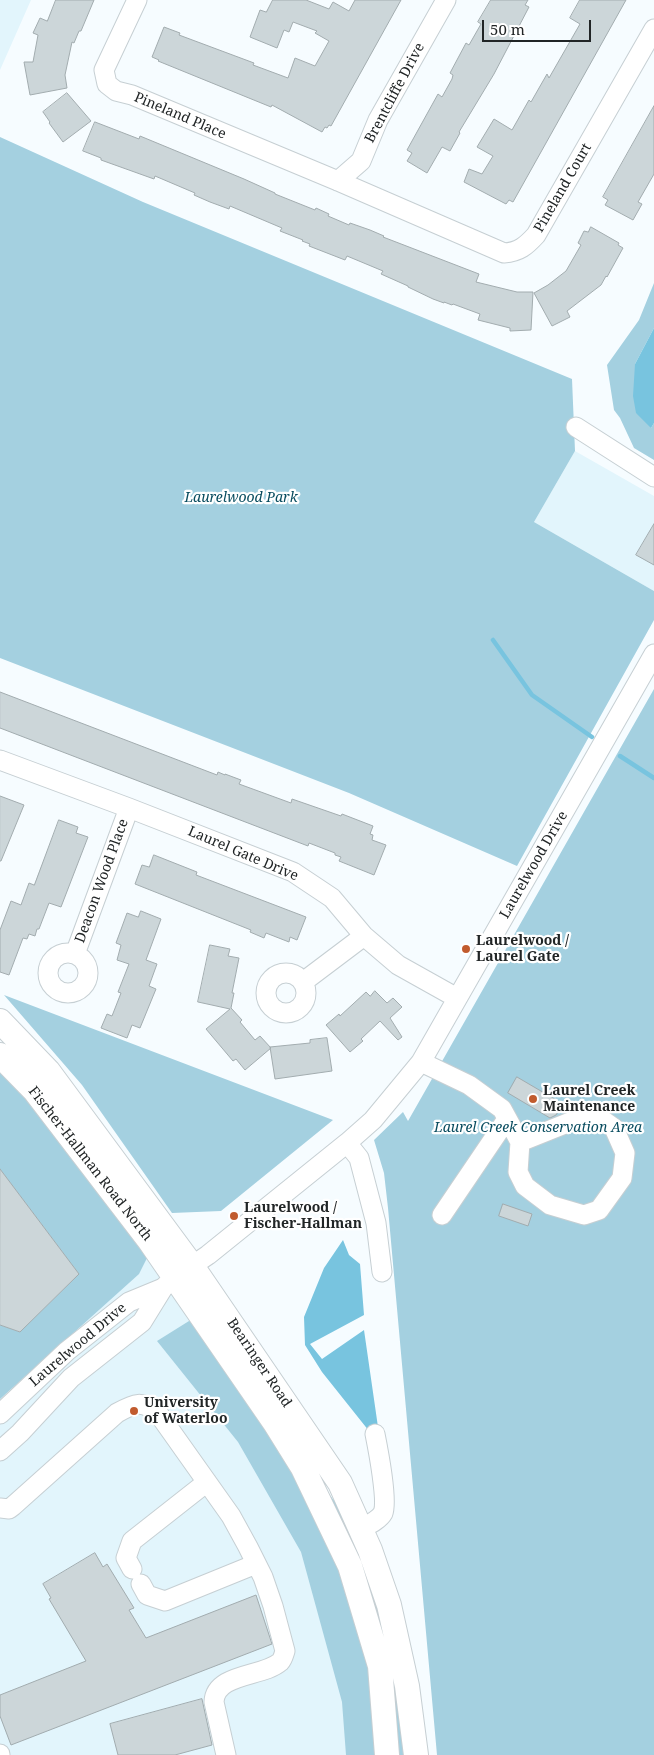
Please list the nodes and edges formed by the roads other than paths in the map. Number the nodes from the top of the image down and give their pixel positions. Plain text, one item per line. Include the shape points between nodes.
1 (137, 0) edge
2 (446, 0) edge
3 (654, 29) edge
4 (338, 181) junction
5 (576, 427) dead end
6 (654, 477) edge
7 (654, 654) edge
8 (0, 760) edge
9 (129, 808) junction
10 (364, 936) junction
11 (75, 954) dead end
12 (303, 982) dead end
13 (457, 998) junction
14 (0, 1021) edge
15 (0, 1055) edge
16 (422, 1062) junction
17 (507, 1119) junction
18 (520, 1142) junction
19 (347, 1143) junction
20 (442, 1215) dead end
21 (382, 1272) dead end
22 (176, 1277) junction
23 (0, 1414) edge
24 (376, 1434) dead end
25 (0, 1451) edge
26 (207, 1482) junction
27 (1, 1510) edge
28 (361, 1529) junction
29 (256, 1564) junction
30 (226, 1755) edge
31 (387, 1755) edge
32 (416, 1755) edge

1 - 4 street, Pineland Place via 104,70 107,84 116,91
2 - 4 street, Brentcliffe Drive via 378,120 360,161
3 - 4 street, Pineland Court via 536,235 515,252 504,253
5 - 6 street
7 - 13 street, Laurelwood Drive
8 - 9 street, Laurel Gate Drive
9 - 10 street, Laurel Gate Drive via 293,872 332,898
9 - 11 street, Deacon Wood Place
10 - 12 street
10 - 13 street, Laurel Gate Drive via 398,965
13 - 16 street, Laurelwood Drive
14 - 22 main road, Bearinger Road via 48,1071
15 - 22 main road, Fischer-Hallman Road North via 35,1091
16 - 17 street via 469,1085 502,1109
16 - 19 street, Laurelwood Drive via 373,1120
17 - 18 street
17 - 20 street
18 - 18 street via 518,1172 525,1186 550,1206 584,1215 599,1210 622,1178 625,1153 614,1128 597,1116 570,1122
19 - 21 street via 361,1164 376,1223
19 - 22 street, Laurelwood Drive
22 - 23 street, Laurelwood Drive via 129,1302 67,1350
22 - 25 street, Laurelwood Drive via 142,1322 71,1378
22 - 28 main road, Bearinger Road via 340,1483
22 - 31 main road, Bearinger Road via 303,1468 350,1566 380,1666
24 - 28 street via 384,1495 383,1512
26 - 27 street via 158,1413 146,1405 135,1404 118,1413 13,1506
26 - 29 street via 231,1516
26 - 29 street via 132,1540 126,1558 148,1594 165,1601
28 - 32 main road, Bearinger Road via 389,1605 407,1686
29 - 30 street via 273,1606 285,1651 280,1662 218,1688 214,1695

